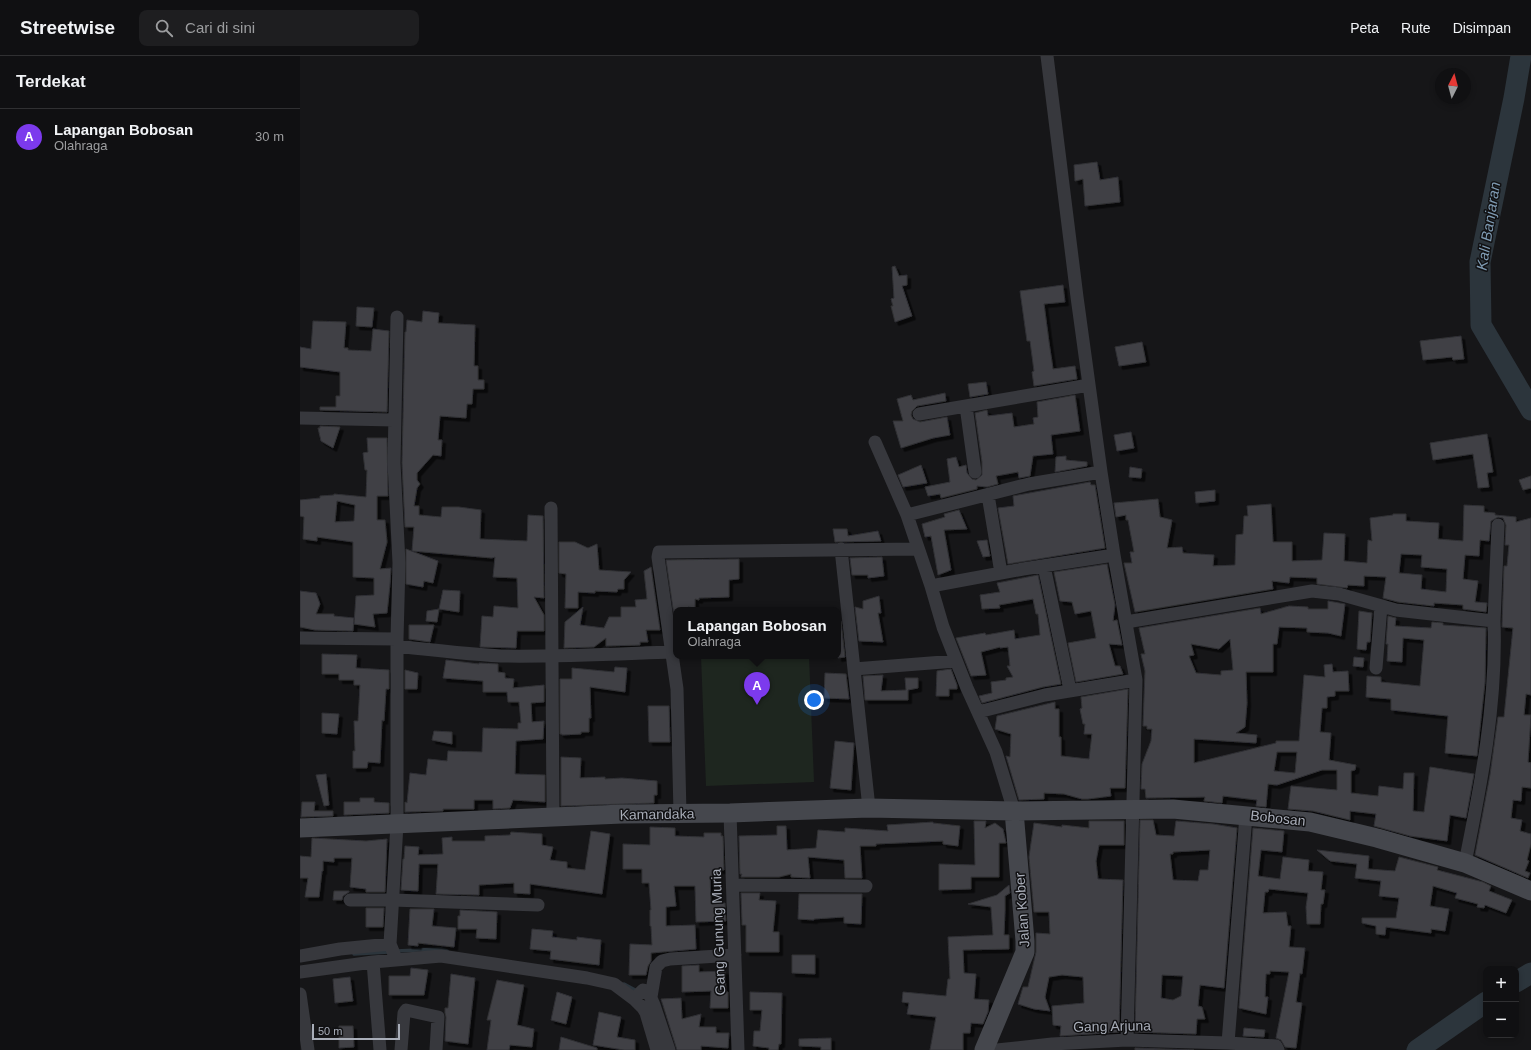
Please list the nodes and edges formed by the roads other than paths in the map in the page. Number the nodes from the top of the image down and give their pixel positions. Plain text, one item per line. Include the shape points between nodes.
1 (1047, 56) edge
2 (397, 317) dead end
3 (1089, 385) junction
4 (966, 406) junction
5 (919, 414) dead end
6 (300, 418) edge
7 (394, 420) junction
8 (875, 442) dead end
9 (975, 472) dead end
10 (1101, 472) junction
11 (988, 495) junction
12 (551, 508) dead end
13 (907, 515) junction
14 (1498, 525) dead end
15 (841, 549) junction
16 (918, 549) junction
17 (1114, 555) junction
18 (1044, 566) junction
19 (1001, 573) junction
20 (931, 586) junction
21 (1381, 606) junction
22 (1494, 621) junction
23 (1126, 622) junction
24 (300, 638) edge
25 (397, 642) junction
26 (672, 652) junction
27 (552, 657) junction
28 (956, 661) junction
29 (1376, 668) dead end
30 (854, 669) junction
31 (1136, 680) junction
32 (1070, 690) junction
33 (978, 712) junction
34 (869, 808) junction
35 (1132, 810) junction
36 (1014, 811) junction
37 (730, 812) junction
38 (680, 813) junction
39 (1246, 815) junction
40 (553, 817) junction
41 (397, 824) junction
42 (300, 828) edge
43 (1465, 863) junction
44 (733, 885) junction
45 (866, 886) dead end
46 (1531, 891) edge
47 (350, 900) dead end
48 (392, 900) junction
49 (538, 905) dead end
50 (393, 951) junction
51 (735, 955) junction
52 (300, 956) edge
53 (373, 962) junction
54 (300, 972) edge
55 (300, 994) edge
56 (641, 996) junction
57 (1130, 1043) edge
58 (1228, 1043) junction
59 (1182, 1046) edge
60 (308, 1050) edge
61 (380, 1050) edge
62 (401, 1050) edge
63 (436, 1050) edge
64 (657, 1050) edge
65 (669, 1050) edge
66 (738, 1050) edge
67 (984, 1050) edge
68 (997, 1050) edge
69 (1278, 1050) edge

1 - 3 street
2 - 7 street
3 - 4 street
3 - 10 street
4 - 5 street
4 - 9 street
6 - 7 street
7 - 25 street via 399,563
8 - 13 street
10 - 11 street via 1029,484
10 - 17 street
11 - 13 street
11 - 19 street
12 - 27 street
13 - 16 street
14 - 22 street
15 - 16 street
15 - 26 street via 660,551 658,558
15 - 30 street
16 - 20 street
17 - 18 street
17 - 23 street
18 - 19 street
18 - 32 street
19 - 20 street
20 - 28 street
21 - 22 street
21 - 23 street via 1339,594 1312,591
21 - 29 street
22 - 43 street via 1493,690 1480,787
23 - 31 street
24 - 25 street
25 - 27 street via 499,656
25 - 41 street
26 - 27 street
26 - 38 street via 677,689
27 - 40 street
28 - 30 street
28 - 33 street
30 - 34 street
31 - 32 street
31 - 35 street
32 - 33 street
33 - 36 street via 996,752
34 - 36 street, Kamandaka
34 - 37 street, Kamandaka
35 - 36 street, Bobosan
35 - 39 street, Bobosan via 1173,809
35 - 57 street
36 - 67 street, Jalan Kober via 1025,952
37 - 38 street, Kamandaka
37 - 44 street, Gang Gunung Muria
38 - 40 street, Kamandaka
39 - 43 street, Bobosan via 1310,822
39 - 58 street
40 - 41 street, Kamandaka
41 - 42 street, Kamandaka
41 - 48 street
43 - 46 street, Bobosan
44 - 45 street
44 - 51 street, Gang Gunung Muria
47 - 48 street
48 - 49 street
48 - 50 street
50 - 52 street via 340,949
50 - 53 street
50 - 56 street via 587,978 614,984
51 - 56 street via 662,961 656,967
51 - 66 street, Gang Gunung Muria
53 - 54 street
53 - 61 street
55 - 60 street
56 - 64 street
56 - 65 street
57 - 59 street, Gang Arjuna
57 - 68 street, Gang Arjuna via 1052,1044
58 - 59 street, Gang Arjuna
58 - 69 street, Gang Arjuna via 1276,1046
62 - 63 street via 406,1010 438,1017

